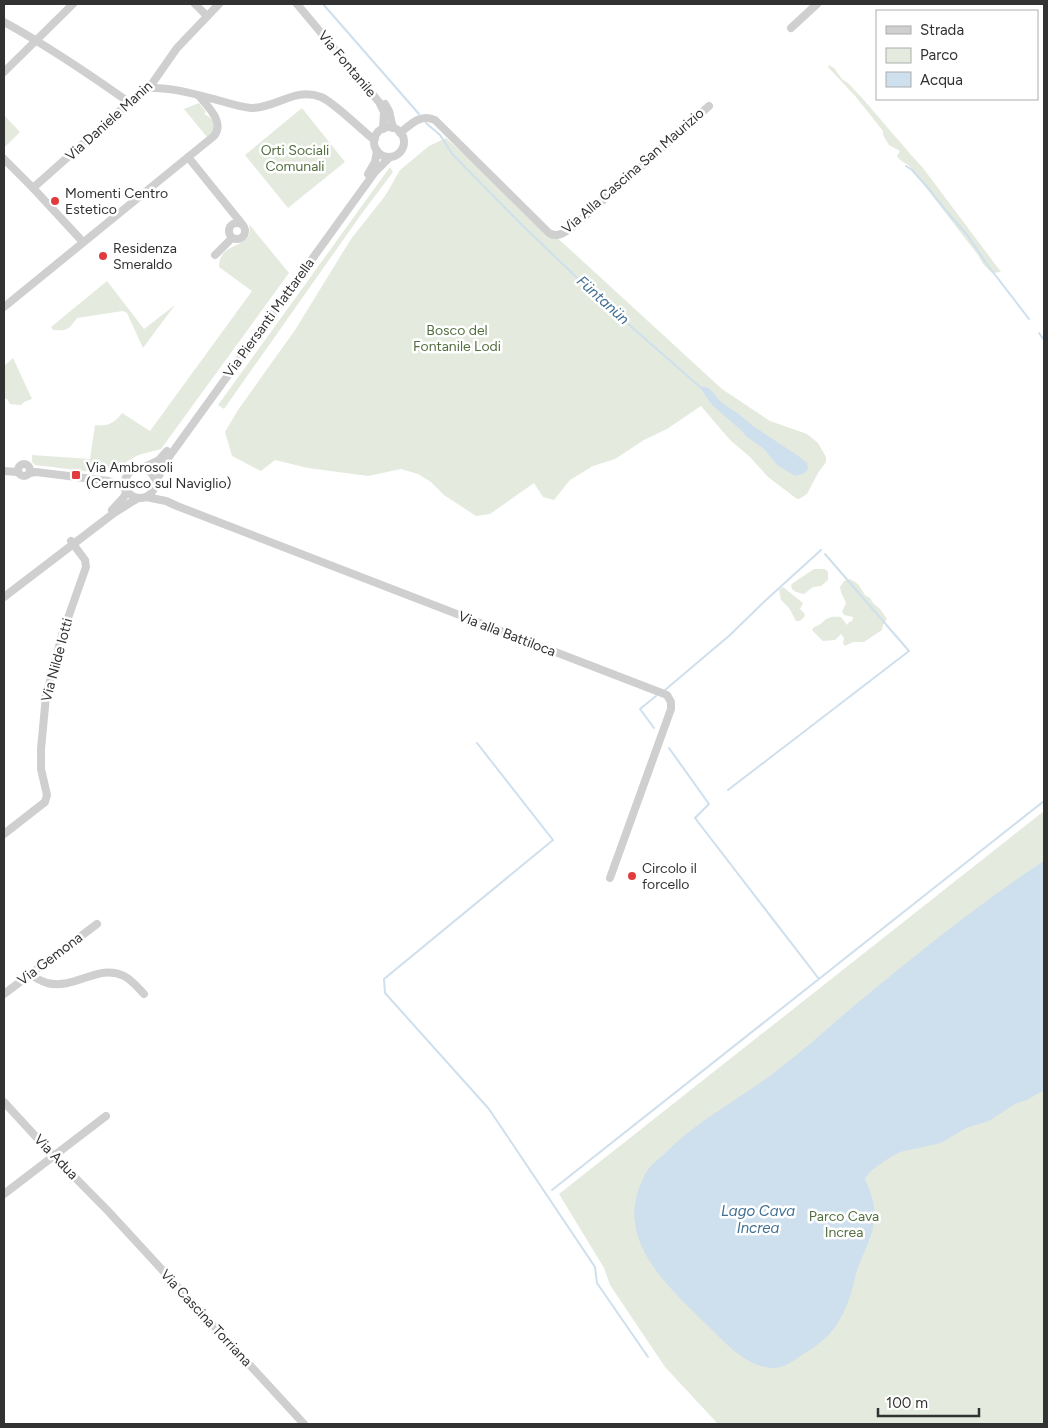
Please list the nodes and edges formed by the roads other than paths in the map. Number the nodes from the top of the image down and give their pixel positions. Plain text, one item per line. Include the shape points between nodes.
1 (73, 4) edge
2 (195, 4) edge
3 (219, 4) edge
4 (298, 4) edge
5 (303, 4) edge
6 (818, 4) edge
7 (207, 16) junction
8 (4, 22) edge
9 (791, 28) dead end
10 (36, 40) junction
11 (4, 72) edge
12 (149, 88) junction
13 (199, 96) junction
14 (130, 103) junction
15 (709, 106) dead end
16 (383, 129) junction
17 (397, 131) junction
18 (374, 139) junction
19 (377, 151) junction
20 (188, 157) junction
21 (390, 157) junction
22 (4, 159) edge
23 (33, 188) junction
24 (233, 214) junction
25 (233, 224) junction
26 (242, 224) junction
27 (232, 238) junction
28 (83, 242) junction
29 (215, 255) dead end
30 (4, 307) edge
31 (140, 469) junction
32 (13, 470) edge
33 (129, 474) junction
34 (109, 481) junction
35 (155, 485) junction
36 (127, 490) junction
37 (142, 498) junction
38 (166, 501) junction
39 (72, 542) junction
40 (4, 593) edge
41 (4, 597) edge
42 (4, 834) edge
43 (610, 878) dead end
44 (97, 924) dead end
45 (30, 974) junction
46 (4, 994) edge
47 (144, 994) dead end
48 (4, 1102) edge
49 (106, 1116) dead end
50 (53, 1156) junction
51 (4, 1194) edge
52 (108, 1211) joint
53 (304, 1424) edge

1 - 10 street
2 - 7 street
3 - 7 street, Via Daniele Manin
4 - 16 street, Via Fontanile via 379,102 384,112
5 - 17 street, Via Fontanile via 383,100
6 - 9 street
7 - 12 street, Via Daniele Manin via 170,56
8 - 10 street
10 - 11 street
10 - 14 street
12 - 13 street
12 - 14 street, Via Daniele Manin
13 - 18 street via 258,108 297,95 315,95 330,103
13 - 20 street via 216,118 218,127 214,136
14 - 23 street, Via Daniele Manin
15 - 17 street, Via Alla Cascina San Maurizio via 576,224 558,236 549,233 435,120 422,118
16 - 17 street
16 - 18 street
17 - 21 street via 404,141 402,150
18 - 19 street
19 - 21 street
19 - 31 street, Via Piersanti Mattarella via 371,170 165,454
20 - 24 street
20 - 28 street
21 - 35 street, Via Piersanti Mattarella via 375,172 166,461
22 - 23 street
23 - 28 street
24 - 25 street
24 - 26 street
25 - 26 street
25 - 27 street via 229,231
26 - 27 street via 246,231 244,236
27 - 29 street
28 - 30 street
31 - 33 street
31 - 35 street via 150,473
32 - 34 street via 23,476 32,471
33 - 34 street
33 - 36 street
34 - 36 street
35 - 37 street via 153,492
35 - 38 street
36 - 37 street via 132,496
36 - 39 street via 114,509
37 - 38 street, Via alla Battiloca
37 - 39 street
38 - 43 street, Via alla Battiloca via 670,697 671,709
39 - 40 street
39 - 41 street
39 - 42 street, Via Nilde Iotti via 85,560 86,567 47,688 41,749 47,795 45,802
44 - 45 street, Via Gemona
45 - 46 street, Via Gemona
45 - 47 street via 43,982 60,984 113,973 127,978
48 - 50 street, Via Adua
49 - 50 street
50 - 51 street
50 - 52 street, Via Adua
52 - 53 street, Via Cascina Torriana

